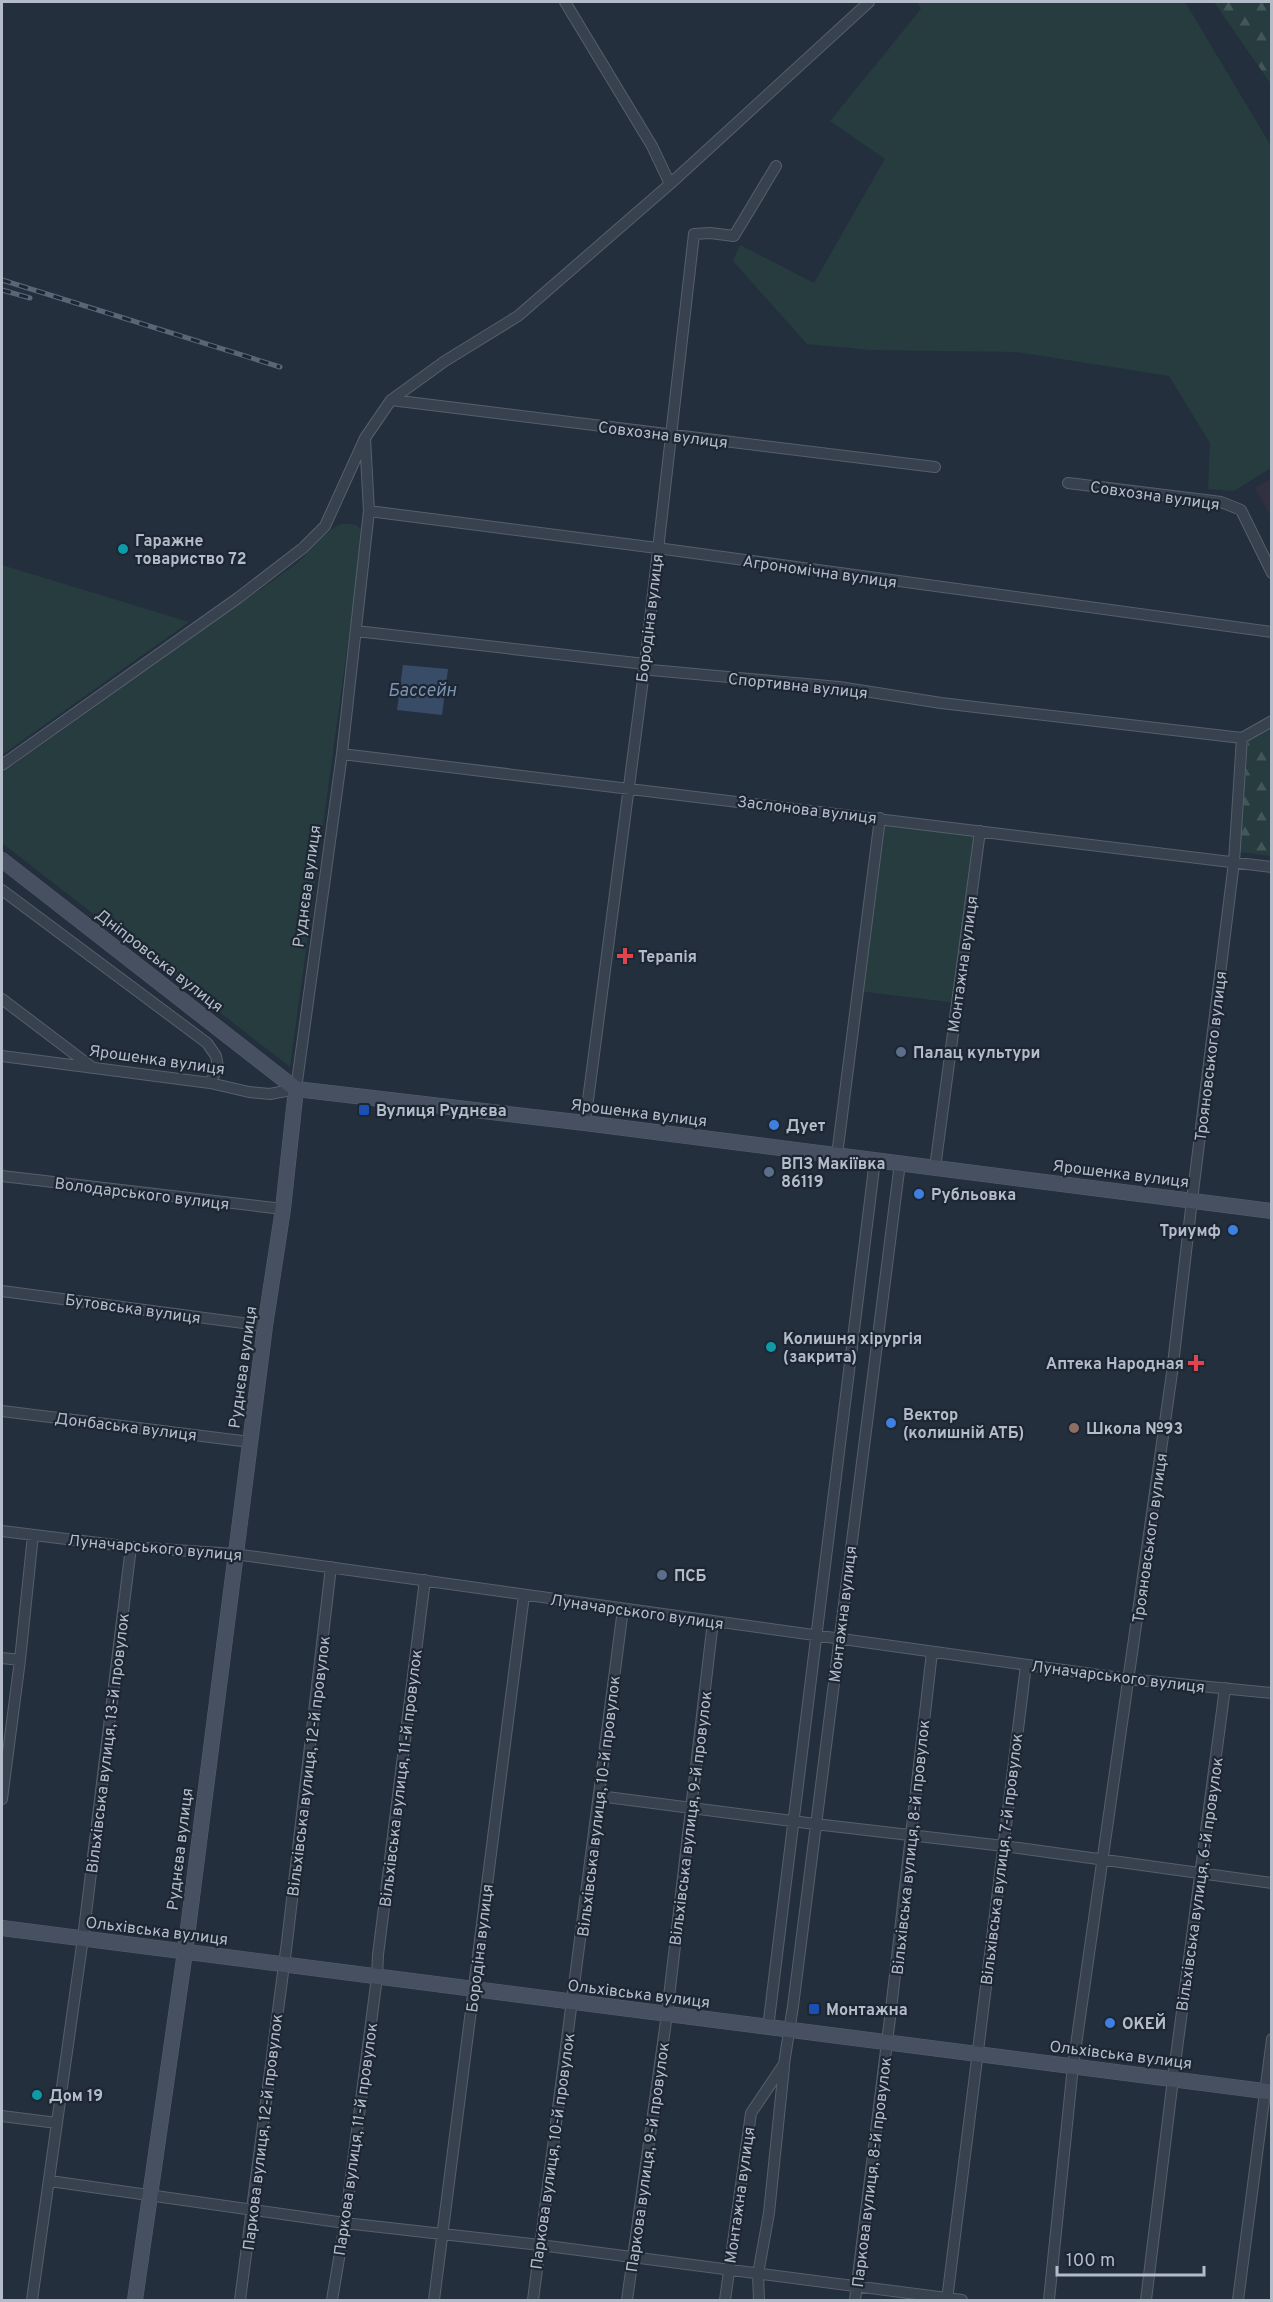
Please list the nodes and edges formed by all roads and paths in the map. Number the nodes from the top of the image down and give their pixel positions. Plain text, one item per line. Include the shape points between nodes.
1 (565, 2) edge
2 (868, 2) edge
3 (776, 166) dead end
4 (670, 184) junction
5 (391, 400) junction
6 (672, 435) junction
7 (365, 438) junction
8 (935, 467) dead end
9 (1068, 483) dead end
10 (369, 511) junction
11 (657, 548) junction
12 (1272, 573) edge
13 (356, 631) junction
14 (1272, 632) edge
15 (645, 664) junction
16 (1272, 721) edge
17 (1242, 738) junction
18 (342, 753) junction
19 (2, 765) edge
20 (627, 788) junction
21 (880, 818) junction
22 (980, 831) junction
23 (2, 860) edge
24 (1234, 862) junction
25 (1272, 867) edge
26 (2, 890) edge
27 (2, 999) edge
28 (2, 1056) edge
29 (93, 1068) junction
30 (210, 1083) junction
31 (297, 1089) junction
32 (585, 1123) junction
33 (837, 1155) junction
34 (875, 1160) junction
35 (900, 1163) junction
36 (935, 1168) junction
37 (2, 1176) edge
38 (1192, 1200) junction
39 (283, 1209) junction
40 (1272, 1211) edge
41 (2, 1291) edge
42 (265, 1326) junction
43 (2, 1411) edge
44 (250, 1442) junction
45 (2, 1531) edge
46 (33, 1535) junction
47 (131, 1547) junction
48 (235, 1554) junction
49 (331, 1567) junction
50 (425, 1580) junction
51 (524, 1595) junction
52 (623, 1609) junction
53 (713, 1621) junction
54 (816, 1636) junction
55 (839, 1640) junction
56 (932, 1652) junction
57 (2, 1658) edge
58 (20, 1660) junction
59 (1026, 1665) junction
60 (1128, 1679) junction
61 (1225, 1688) junction
62 (1272, 1693) edge
63 (599, 1796) junction
64 (2, 1799) edge
65 (691, 1807) junction
66 (793, 1821) junction
67 (815, 1824) junction
68 (911, 1835) junction
69 (1004, 1846) junction
70 (1102, 1859) junction
71 (1201, 1874) junction
72 (1272, 1882) edge
73 (2, 1928) edge
74 (83, 1938) junction
75 (185, 1952) junction
76 (283, 1964) junction
77 (377, 1977) junction
78 (474, 1989) junction
79 (572, 2002) junction
80 (667, 2014) junction
81 (768, 2028) junction
82 (789, 2030) junction
83 (1272, 2039) edge
84 (887, 2043) junction
85 (978, 2054) junction
86 (784, 2064) junction
87 (1073, 2066) junction
88 (1173, 2079) junction
89 (1268, 2092) edge
90 (2, 2116) edge
91 (57, 2123) junction
92 (50, 2181) junction
93 (150, 2194) junction
94 (252, 2210) junction
95 (345, 2223) junction
96 (443, 2235) junction
97 (540, 2245) junction
98 (634, 2258) junction
99 (728, 2270) junction
100 (758, 2274) junction
101 (857, 2287) junction
102 (947, 2300) edge
103 (32, 2301) edge
104 (135, 2301) edge
105 (240, 2301) edge
106 (332, 2301) edge
107 (434, 2301) edge
108 (533, 2301) edge
109 (627, 2301) edge
110 (725, 2301) edge
111 (759, 2301) edge
112 (855, 2301) edge
113 (962, 2301) edge
114 (1049, 2301) edge
115 (1146, 2301) edge
116 (1238, 2301) edge

1 - 4 street via 652,146
2 - 4 street
3 - 6 street, Бородіна вулиця via 734,236 694,234
4 - 5 street via 518,316
5 - 6 street, Совхозна вулиця
5 - 7 street
6 - 8 street, Совхозна вулиця
6 - 11 street, Бородіна вулиця
7 - 10 street, Руднєва вулиця
7 - 19 street via 325,526 314,538 238,598
9 - 12 street, Совхозна вулиця via 1221,502 1241,510
10 - 11 street, Агрономічна вулиця
10 - 13 street, Руднєва вулиця
11 - 14 street, Агрономічна вулиця
11 - 15 street, Бородіна вулиця
13 - 15 street, Спортивна вулиця
13 - 18 street, Руднєва вулиця
15 - 17 street, Спортивна вулиця via 651,670 838,687
15 - 20 street, Бородіна вулиця
16 - 17 street
17 - 24 street, Трояновського вулиця
18 - 20 street, Заслонова вулиця
18 - 31 street, Руднєва вулиця
20 - 21 street, Заслонова вулиця
20 - 32 street, Бородіна вулиця
21 - 22 street, Заслонова вулиця
21 - 33 street
22 - 24 street, Заслонова вулиця
22 - 36 street, Монтажна вулиця
23 - 31 street, Дніпровська вулиця
24 - 25 street, Заслонова вулиця
24 - 38 street, Трояновського вулиця
26 - 30 street via 207,1043 218,1066
27 - 29 street
28 - 29 street, Ярошенка вулиця
29 - 30 street, Ярошенка вулиця
30 - 31 street, Ярошенка вулиця via 270,1094
31 - 32 street, Ярошенка вулиця
31 - 39 street, Руднєва вулиця
32 - 33 street, Ярошенка вулиця
33 - 34 street, Ярошенка вулиця
34 - 35 street, Ярошенка вулиця
34 - 54 street, Монтажна вулиця
35 - 36 street, Ярошенка вулиця
35 - 55 street, Монтажна вулиця via 850,1592
36 - 38 street, Ярошенка вулиця
37 - 39 street, Володарського вулиця
38 - 40 street, Ярошенка вулиця
38 - 60 street, Трояновського вулиця via 1172,1373
39 - 42 street, Руднєва вулиця
41 - 42 street, Бутовська вулиця
42 - 44 street, Руднєва вулиця
43 - 44 street, Донбаська вулиця
44 - 48 street, Руднєва вулиця
45 - 46 street, Луначарського вулиця
46 - 47 street, Луначарського вулиця
46 - 58 street
47 - 48 street, Луначарського вулиця
47 - 74 street, Вільхівська вулиця, 13-й провулок
48 - 49 street, Луначарського вулиця
48 - 75 street, Руднєва вулиця
49 - 50 street, Луначарського вулиця
49 - 76 street, Вільхівська вулиця, 12-й провулок
50 - 51 street, Луначарського вулиця
50 - 77 street, Вільхівська вулиця, 11-й провулок
51 - 52 street, Луначарського вулиця
51 - 78 street, Бородіна вулиця
52 - 53 street, Луначарського вулиця
52 - 63 street, Вільхівська вулиця, 10-й провулок
53 - 54 street, Луначарського вулиця
53 - 65 street, Вільхівська вулиця, 9-й провулок
54 - 55 street, Луначарського вулиця
54 - 66 street, Монтажна вулиця
55 - 56 street, Луначарського вулиця
55 - 67 street, Монтажна вулиця
56 - 59 street, Луначарського вулиця
56 - 68 street, Вільхівська вулиця, 8-й провулок
57 - 58 street
58 - 64 street
59 - 60 street, Луначарського вулиця
59 - 69 street, Вільхівська вулиця, 7-й провулок
60 - 61 street, Луначарського вулиця
60 - 70 street, Трояновського вулиця
61 - 62 street, Луначарського вулиця
61 - 71 street, Вільхівська вулиця, 6-й провулок
63 - 65 street
63 - 79 street, Вільхівська вулиця, 10-й провулок
65 - 66 street
65 - 80 street, Вільхівська вулиця, 9-й провулок
66 - 67 street
66 - 81 street, Монтажна вулиця
67 - 68 street
67 - 82 street, Монтажна вулиця
68 - 69 street
68 - 84 street, Вільхівська вулиця, 8-й провулок
69 - 70 street
69 - 85 street, Вільхівська вулиця, 7-й провулок
70 - 71 street
70 - 87 street, Трояновського вулиця
71 - 72 street
71 - 88 street, Вільхівська вулиця, 6-й провулок
73 - 74 street, Ольхівська вулиця
74 - 75 street, Ольхівська вулиця
74 - 91 street, Вільхівська вулиця, 13-й провулок
75 - 76 street, Ольхівська вулиця
75 - 93 street, Руднєва вулиця
76 - 77 street, Ольхівська вулиця
76 - 94 street, Паркова вулиця, 12-й провулок
77 - 78 street, Ольхівська вулиця
77 - 95 street, Паркова вулиця, 11-й провулок
78 - 79 street, Ольхівська вулиця
78 - 96 street, Бородіна вулиця
79 - 80 street, Ольхівська вулиця
79 - 97 street, Паркова вулиця, 10-й провулок
80 - 81 street, Ольхівська вулиця
80 - 98 street, Паркова вулиця, 9-й провулок
81 - 82 street, Ольхівська вулиця
82 - 84 street, Ольхівська вулиця
82 - 86 street, Монтажна вулиця
83 - 89 street
84 - 85 street, Ольхівська вулиця
84 - 101 street, Паркова вулиця, 8-й провулок
85 - 87 street, Ольхівська вулиця
85 - 102 street, Вільхівська вулиця, 7-й провулок
86 - 99 street, Монтажна вулиця via 751,2113
86 - 100 street, Монтажна вулиця via 769,2213
87 - 88 street, Ольхівська вулиця
87 - 114 street, Трояновського вулиця
88 - 89 street, Ольхівська вулиця
88 - 115 street, Вільхівська вулиця, 6-й провулок
89 - 116 street
90 - 91 street
91 - 92 street, Вільхівська вулиця, 13-й провулок
92 - 93 street
92 - 103 street, Вільхівська вулиця, 13-й провулок
93 - 94 street
93 - 104 street, Руднєва вулиця
94 - 95 street
94 - 105 street, Паркова вулиця, 12-й провулок
95 - 96 street
95 - 106 street, Паркова вулиця, 11-й провулок
96 - 97 street
96 - 107 street, Бородіна вулиця
97 - 98 street
97 - 108 street, Паркова вулиця, 10-й провулок
98 - 99 street
98 - 109 street, Паркова вулиця, 9-й провулок
99 - 100 street
99 - 110 street, Монтажна вулиця
100 - 101 street
100 - 111 street, Монтажна вулиця
101 - 102 street
101 - 112 street, Паркова вулиця, 8-й провулок
102 - 113 street

